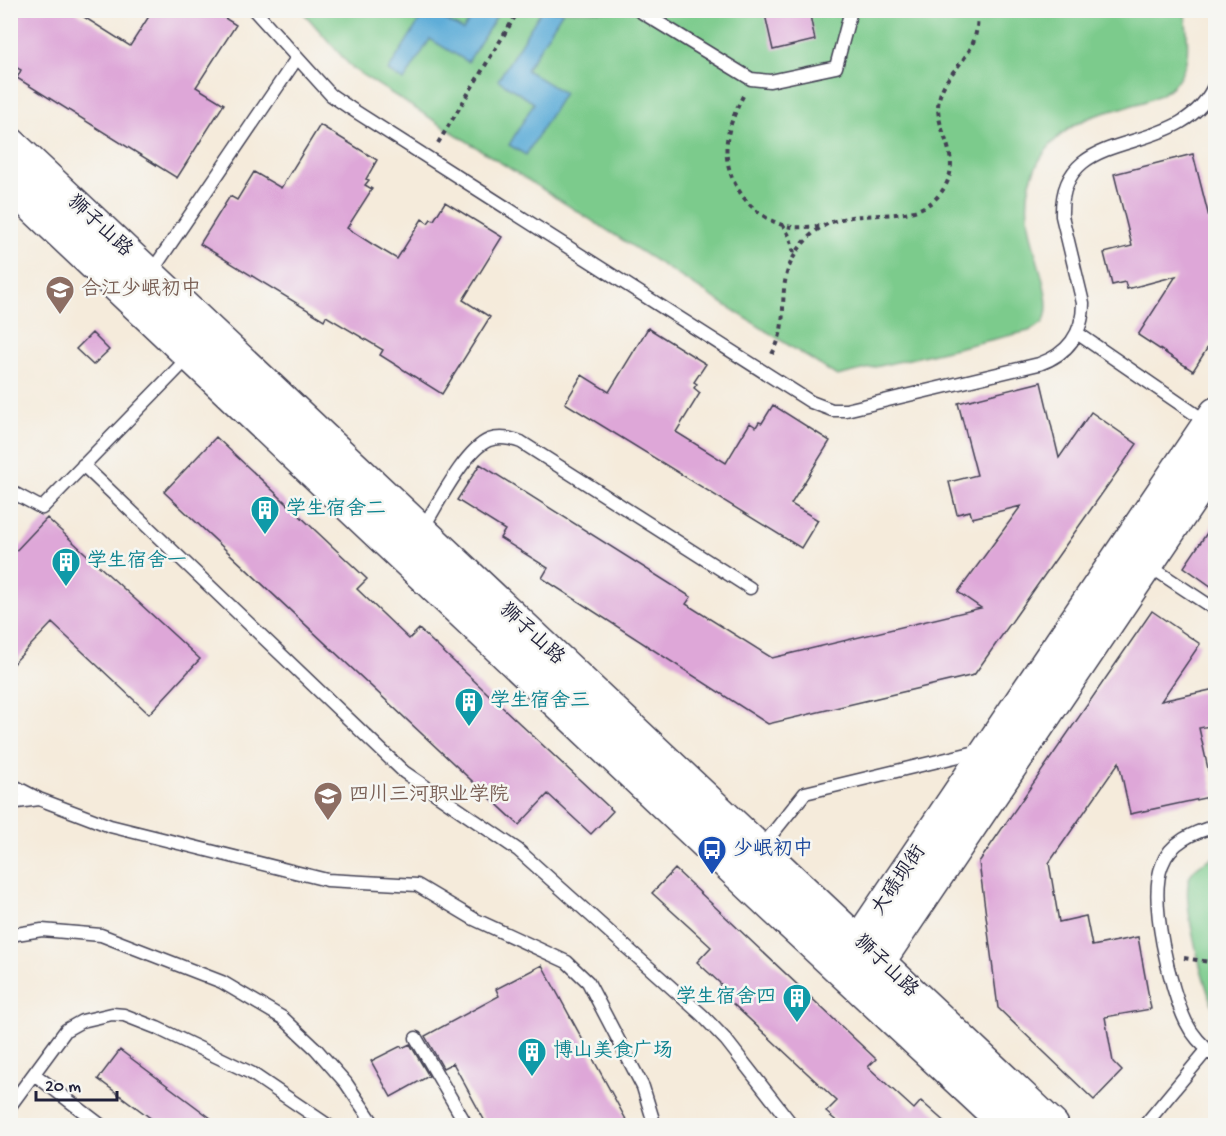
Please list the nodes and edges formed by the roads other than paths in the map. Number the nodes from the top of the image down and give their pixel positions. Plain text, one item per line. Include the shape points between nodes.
1 (254, 10) edge
2 (638, 10) edge
3 (851, 10) edge
4 (297, 58) junction
5 (1215, 82) edge
6 (10, 144) edge
7 (10, 184) edge
8 (149, 274) junction
9 (1077, 333) junction
10 (201, 344) junction
11 (1212, 419) edge
12 (1215, 461) edge
13 (83, 465) junction
14 (10, 491) edge
15 (413, 544) junction
16 (1135, 556) junction
17 (750, 588) dead end
18 (1215, 610) edge
19 (989, 749) junction
20 (10, 784) edge
21 (39, 799) junction
22 (10, 803) edge
23 (1215, 826) edge
24 (759, 850) junction
25 (10, 935) edge
26 (863, 960) junction
27 (416, 1038) dead end
28 (1211, 1054) edge
29 (34, 1074) junction
30 (10, 1106) edge
31 (102, 1125) edge
32 (329, 1125) edge
33 (375, 1125) edge
34 (467, 1125) edge
35 (655, 1125) edge
36 (793, 1125) edge
37 (1009, 1125) edge
38 (1052, 1125) edge
39 (1144, 1125) edge

1 - 4 lane
2 - 3 lane via 751,79 770,81 836,67
4 - 8 lane
4 - 9 lane via 331,95 821,407 846,410 1040,364 1061,354
5 - 9 lane via 1204,103 1179,125 1098,152 1086,158 1069,178 1061,204 1083,303
6 - 8 street, 狮子山路
7 - 10 street, 狮子山路
8 - 10 street, 狮子山路
9 - 11 lane
10 - 13 lane
10 - 15 street, 狮子山路
11 - 16 street, 大碛坝街
12 - 16 street, 大碛坝街
13 - 14 lane via 42,508
13 - 36 lane via 404,772 518,850 702,1015
15 - 17 lane via 478,446 510,438
15 - 24 street, 狮子山路
15 - 26 street, 狮子山路 via 773,906
16 - 18 lane
16 - 19 street, 大碛坝街
16 - 26 street, 大碛坝街
19 - 24 lane via 805,793
19 - 26 street, 大碛坝街
20 - 21 lane
21 - 22 lane
21 - 35 lane via 110,826 327,880 417,885 474,919 567,962 588,982 643,1087
23 - 28 lane via 1198,830 1175,845 1162,862 1156,885 1166,953 1186,1023
24 - 26 street, 狮子山路
25 - 33 lane via 42,930 101,935 222,982 283,1018 308,1041 346,1083
26 - 37 street, 狮子山路
26 - 38 street, 狮子山路
27 - 34 lane
28 - 39 lane
29 - 30 lane
29 - 31 lane
29 - 32 lane via 66,1030 98,1016 124,1015 251,1073

